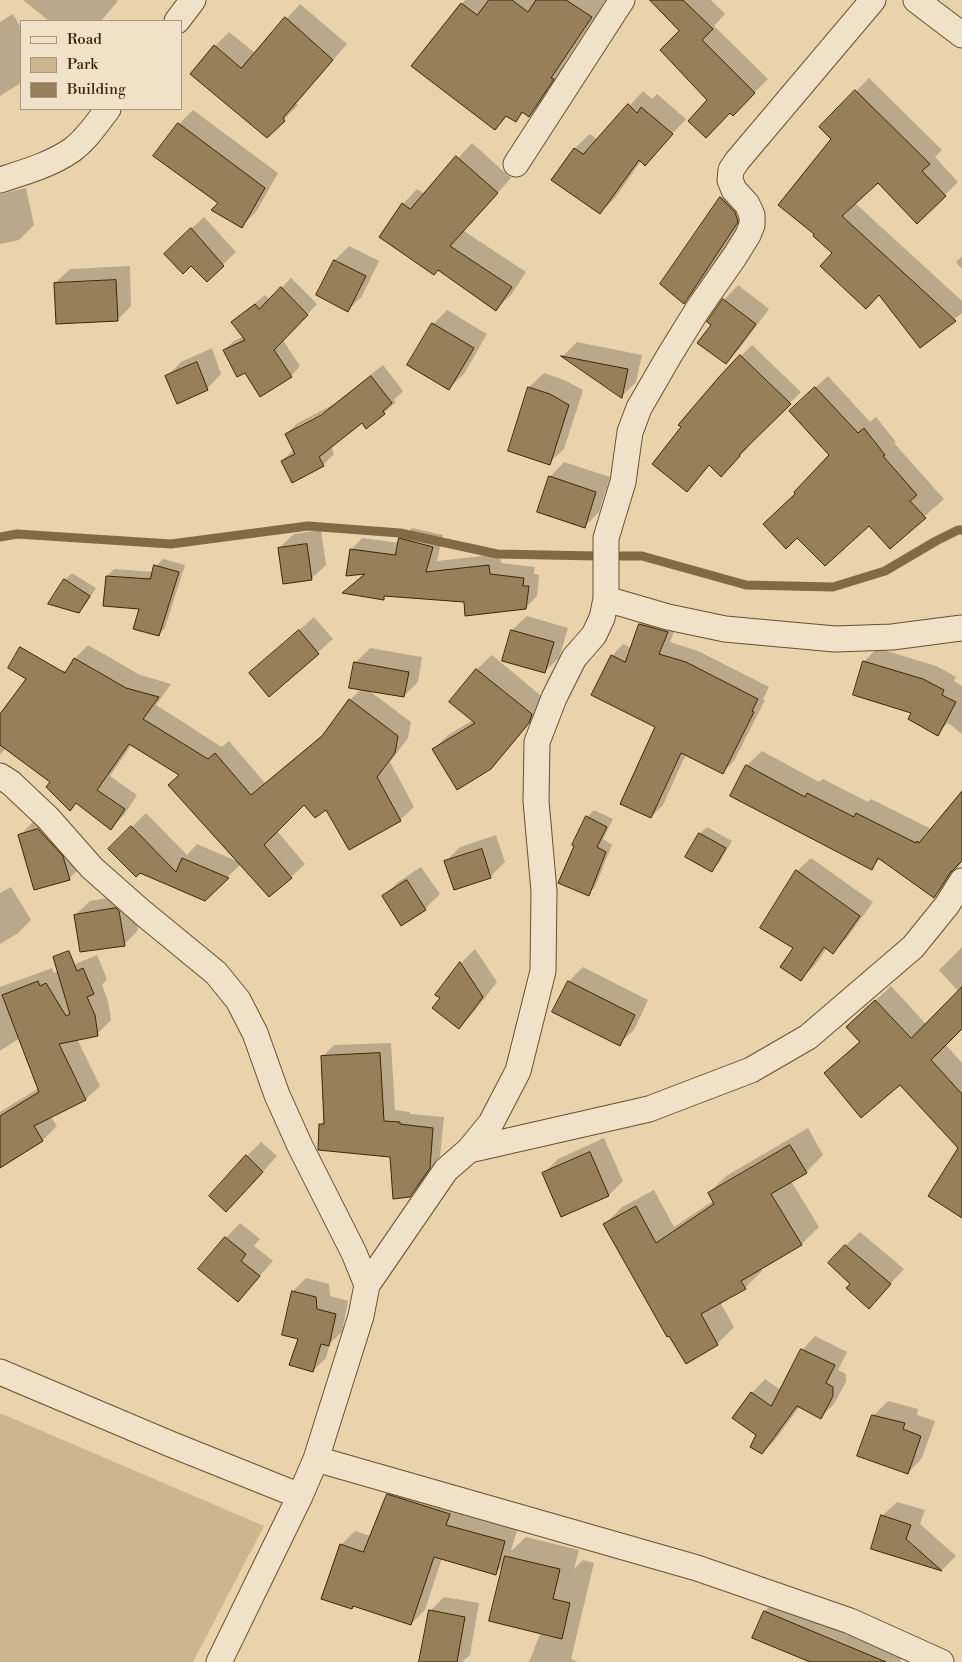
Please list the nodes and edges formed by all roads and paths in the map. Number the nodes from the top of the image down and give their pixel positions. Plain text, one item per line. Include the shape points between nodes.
1 (194, 0) edge
2 (622, 0) edge
3 (873, 0) edge
4 (916, 0) edge
5 (178, 20) edge
6 (962, 35) edge
7 (107, 110) edge
8 (516, 164) dead end
9 (0, 180) edge
10 (606, 599) junction
11 (962, 628) edge
12 (0, 776) edge
13 (962, 881) edge
14 (469, 1150) junction
15 (367, 1285) junction
16 (0, 1372) edge
17 (316, 1459) junction
18 (300, 1496) junction
19 (219, 1662) edge
20 (941, 1662) edge

1 - 5 street
2 - 8 street
3 - 10 street via 731,170 730,180 734,190 747,204 752,225 668,356 639,408 630,432 623,482 606,538
4 - 6 street
7 - 9 street via 73,149 47,164
10 - 11 street via 726,629 834,639 892,637
10 - 14 street via 594,635 574,658 537,742 536,801 544,891 543,971 518,1071 491,1123
12 - 15 street via 48,818 92,868 216,973 238,1000 255,1033 300,1146
13 - 14 street via 947,905 912,946 808,1037 751,1070 649,1109
14 - 15 street via 446,1170
15 - 17 street via 361,1316
16 - 18 street
17 - 18 street
17 - 20 street via 697,1568 850,1621
18 - 19 street

